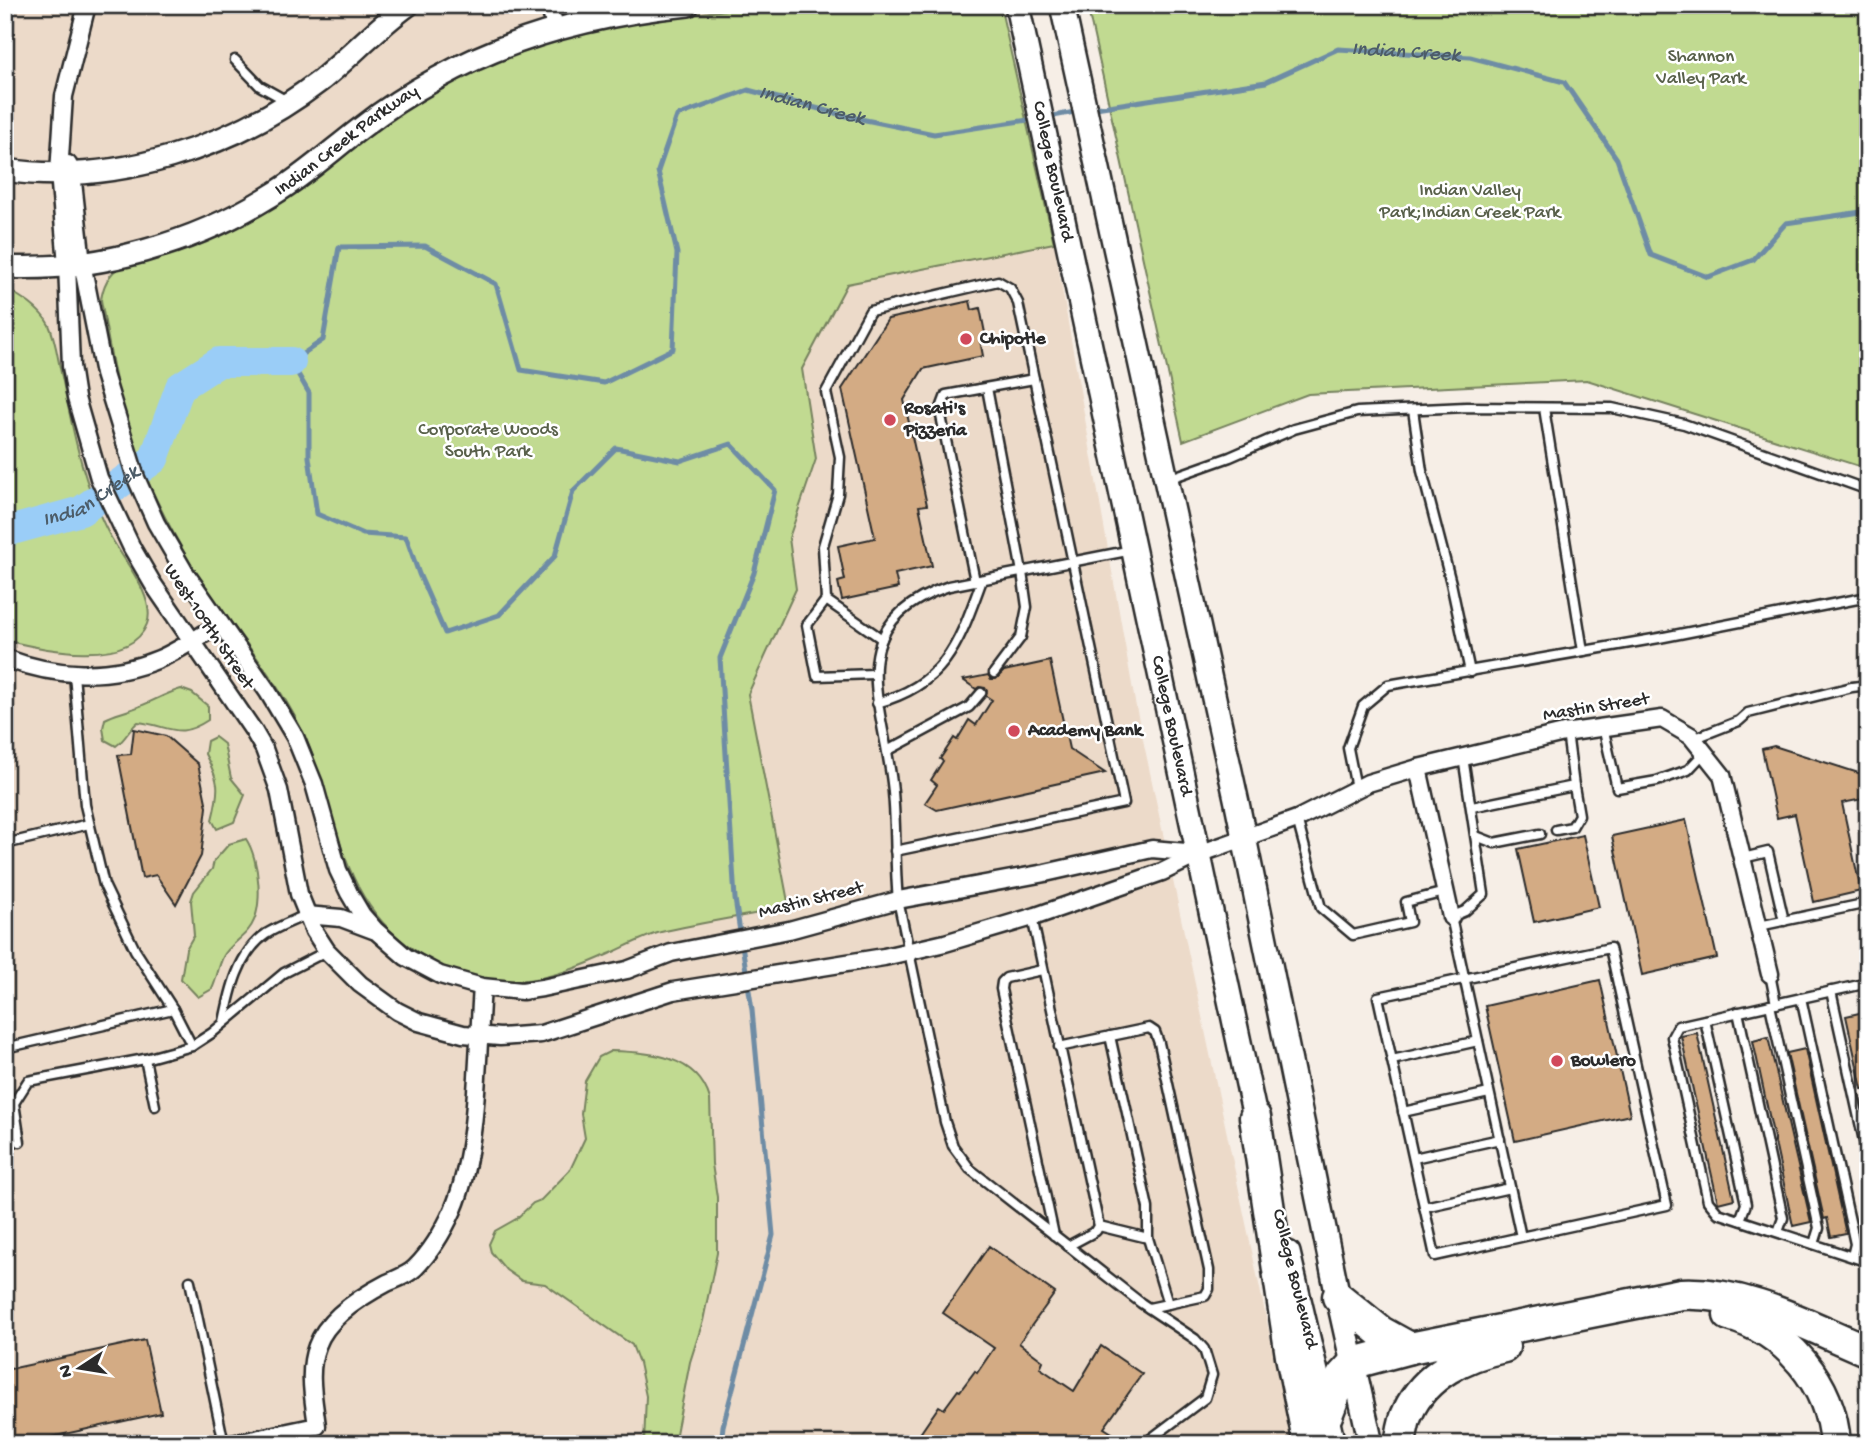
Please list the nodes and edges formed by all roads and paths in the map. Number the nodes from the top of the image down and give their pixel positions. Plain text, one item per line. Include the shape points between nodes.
1 (87, 5) edge
2 (408, 5) edge
3 (549, 5) edge
4 (688, 5) edge
5 (1017, 5) edge
6 (1062, 5) edge
7 (556, 30) junction
8 (235, 60) dead end
9 (290, 102) junction
10 (5, 170) edge
11 (66, 173) junction
12 (74, 263) junction
13 (5, 267) edge
14 (1034, 379) junction
15 (987, 388) junction
16 (1544, 408) junction
17 (1413, 410) junction
18 (1165, 480) junction
19 (1868, 490) edge
20 (1135, 549) junction
21 (1073, 562) junction
22 (1022, 572) junction
23 (978, 580) junction
24 (1868, 597) edge
25 (826, 600) junction
26 (220, 624) junction
27 (883, 639) junction
28 (192, 640) junction
29 (1583, 651) junction
30 (5, 658) edge
31 (1470, 671) junction
32 (994, 673) dead end
33 (74, 674) junction
34 (874, 674) junction
35 (1868, 685) edge
36 (981, 693) dead end
37 (877, 703) junction
38 (1603, 727) junction
39 (1567, 732) junction
40 (1693, 739) junction
41 (887, 751) junction
42 (1704, 753) junction
43 (1463, 757) junction
44 (1418, 768) junction
45 (1574, 786) junction
46 (1357, 789) junction
47 (1472, 807) junction
48 (1297, 819) junction
49 (89, 824) junction
50 (1556, 830) dead end
51 (1539, 834) dead end
52 (1476, 836) junction
53 (1244, 838) junction
54 (5, 844) edge
55 (895, 851) junction
56 (1199, 854) junction
57 (1742, 858) junction
58 (1446, 892) junction
59 (898, 900) junction
60 (1868, 903) edge
61 (306, 915) junction
62 (1032, 917) junction
63 (1451, 917) junction
64 (1784, 921) junction
65 (1759, 926) junction
66 (375, 930) junction
67 (327, 951) junction
68 (910, 952) junction
69 (1042, 970) junction
70 (1770, 974) joint
71 (1464, 978) junction
72 (1868, 983) edge
73 (482, 987) junction
74 (1831, 991) junction
75 (1801, 998) junction
76 (1773, 1004) junction
77 (173, 1009) junction
78 (1738, 1012) junction
79 (1705, 1020) junction
80 (224, 1022) junction
81 (479, 1035) junction
82 (1110, 1036) junction
83 (1478, 1041) junction
84 (192, 1046) junction
85 (1059, 1047) junction
86 (5, 1048) edge
87 (145, 1059) junction
88 (1392, 1060) junction
89 (1489, 1093) junction
90 (155, 1106) dead end
91 (1403, 1112) junction
92 (1255, 1117) junction
93 (1500, 1139) junction
94 (20, 1142) dead end
95 (1413, 1158) junction
96 (1868, 1159) edge
97 (1510, 1188) junction
98 (1424, 1207) junction
99 (1740, 1220) junction
100 (1099, 1226) junction
101 (1778, 1232) junction
102 (1055, 1235) junction
103 (1521, 1237) junction
104 (1149, 1238) junction
105 (1814, 1244) junction
106 (1068, 1246) junction
107 (1852, 1256) junction
108 (1868, 1262) edge
109 (190, 1281) dead end
110 (1338, 1297) junction
111 (1167, 1304) junction
112 (1150, 1308) junction
113 (1410, 1348) junction
114 (1868, 1351) edge
115 (1354, 1363) junction
116 (1327, 1415) junction
117 (224, 1444) edge
118 (232, 1444) edge
119 (1144, 1444) edge
120 (1309, 1444) edge
121 (1333, 1444) edge
122 (1371, 1444) edge
123 (1400, 1444) edge
124 (1835, 1444) edge

1 - 11 street, West 109th Street via 64,96 60,144
2 - 9 street
3 - 7 street
4 - 7 street, Indian Creek Parkway via 613,15
5 - 20 main road, College Boulevard
6 - 18 main road, College Boulevard
7 - 12 street, Indian Creek Parkway via 473,60 436,79 363,126 273,195 238,214 169,243 125,256
8 - 9 lane via 260,86
9 - 11 street via 221,139 180,154
10 - 11 street
11 - 12 street, West 109th Street
12 - 13 street, Indian Creek Parkway
12 - 26 street, West 109th Street via 136,478 156,523
12 - 28 street, West 109th Street via 71,366 99,478 132,548
14 - 15 lane
14 - 21 lane
14 - 25 lane via 1018,303 1010,288 998,281 870,311 826,392 840,457 838,494 823,546
15 - 22 lane
15 - 23 lane via 946,395 940,411
16 - 17 lane
16 - 19 lane via 1612,408 1684,424
16 - 29 lane
17 - 18 lane via 1357,412 1294,429
17 - 31 lane via 1422,471
18 - 53 main road, College Boulevard
20 - 21 lane
20 - 56 main road, College Boulevard
21 - 22 lane
21 - 55 lane via 1124,803
22 - 23 lane
22 - 32 lane via 1027,607 1021,636
23 - 27 lane via 926,594 891,623
23 - 37 lane via 962,634 944,662 925,683
24 - 29 lane
25 - 27 lane
25 - 34 lane via 807,625 817,677
26 - 28 street
26 - 66 street, West 109th Street via 295,737 314,784 338,870
27 - 34 lane
28 - 33 street via 131,668
28 - 61 street, West 109th Street via 264,749 279,790
29 - 31 lane
30 - 33 street
31 - 46 lane via 1388,685 1363,706 1348,748
33 - 49 lane
34 - 37 lane
35 - 40 lane via 1748,713
36 - 41 lane via 969,707
37 - 41 lane
38 - 39 street, Mastin Street
38 - 40 street, Mastin Street via 1662,719
38 - 42 lane via 1617,788 1688,770
39 - 43 street, Mastin Street
39 - 45 lane
40 - 42 street, Mastin Street
41 - 55 lane
42 - 57 street, Mastin Street via 1723,775
43 - 44 street, Mastin Street
43 - 47 lane
44 - 46 street, Mastin Street
44 - 58 street
45 - 47 lane
45 - 50 lane via 1579,815 1572,827
46 - 48 street, Mastin Street
47 - 52 lane
48 - 53 street, Mastin Street
48 - 58 lane via 1321,908 1353,935 1410,922 1406,902
49 - 54 lane
49 - 77 lane via 104,885 135,950
51 - 52 lane via 1494,843
52 - 63 lane via 1484,894
53 - 56 street, Mastin Street
53 - 110 main road, College Boulevard
55 - 59 lane
56 - 59 street, Mastin Street via 1152,849
56 - 62 street, Mastin Street
56 - 92 main road, College Boulevard
57 - 64 lane via 1768,852
57 - 65 street, Mastin Street
58 - 63 street
59 - 68 lane
59 - 73 street, Mastin Street via 542,988
60 - 64 lane
61 - 66 street via 341,918
61 - 67 street, West 109th Street
61 - 80 lane via 266,935 249,950 231,990
62 - 68 street, Mastin Street
62 - 69 lane
63 - 71 lane
64 - 65 lane
65 - 70 street, Mastin Street
66 - 73 street, West 109th Street via 424,967
67 - 80 lane via 284,973
67 - 81 street, West 109th Street via 360,984 397,1011 441,1029
68 - 81 street, Mastin Street via 647,998 541,1034
68 - 102 lane via 953,1146 970,1169
69 - 85 lane
69 - 102 lane via 1006,978 1001,989
70 - 76 lane
71 - 83 lane
71 - 88 lane via 1378,997
71 - 103 lane via 1610,948 1667,1205
72 - 74 lane
73 - 81 street
74 - 75 lane
74 - 96 lane
75 - 76 lane
75 - 107 lane via 1855,1244
76 - 78 lane
76 - 105 lane via 1819,1228
77 - 84 lane
77 - 86 lane
78 - 79 lane
78 - 101 lane via 1783,1218
79 - 99 lane via 1746,1204
79 - 99 lane via 1678,1026 1672,1037 1708,1201 1718,1213
80 - 84 lane
81 - 118 street via 464,1178 437,1240 414,1269 356,1301 334,1321 317,1346 312,1383 317,1426
82 - 85 lane
82 - 104 lane via 1148,1208
82 - 111 lane via 1149,1028 1155,1032 1206,1257 1209,1289 1205,1296
83 - 88 lane
83 - 89 lane
84 - 87 lane
85 - 100 lane
87 - 90 lane
87 - 94 lane via 28,1081 14,1103
88 - 91 lane
89 - 91 lane
89 - 93 lane
91 - 95 lane
92 - 116 main road, College Boulevard
92 - 120 highway
93 - 95 lane
93 - 97 lane
95 - 98 lane
97 - 98 lane
97 - 103 lane
98 - 103 lane via 1435,1256
99 - 101 lane
100 - 104 lane
100 - 106 lane
101 - 105 lane
102 - 106 lane
104 - 111 lane
105 - 107 lane
106 - 112 lane
107 - 108 lane
109 - 117 lane
110 - 113 highway via 1381,1332
110 - 115 main road, College Boulevard
111 - 112 lane
112 - 119 lane via 1195,1339 1204,1349 1212,1375 1205,1398
113 - 114 highway via 1657,1297 1703,1293 1749,1302
113 - 115 highway
115 - 116 highway via 1342,1376
115 - 122 main road, College Boulevard
116 - 121 main road, College Boulevard
123 - 124 highway via 1407,1412 1420,1393 1452,1365 1474,1354 1687,1311 1732,1316 1772,1335 1792,1351 1826,1401

